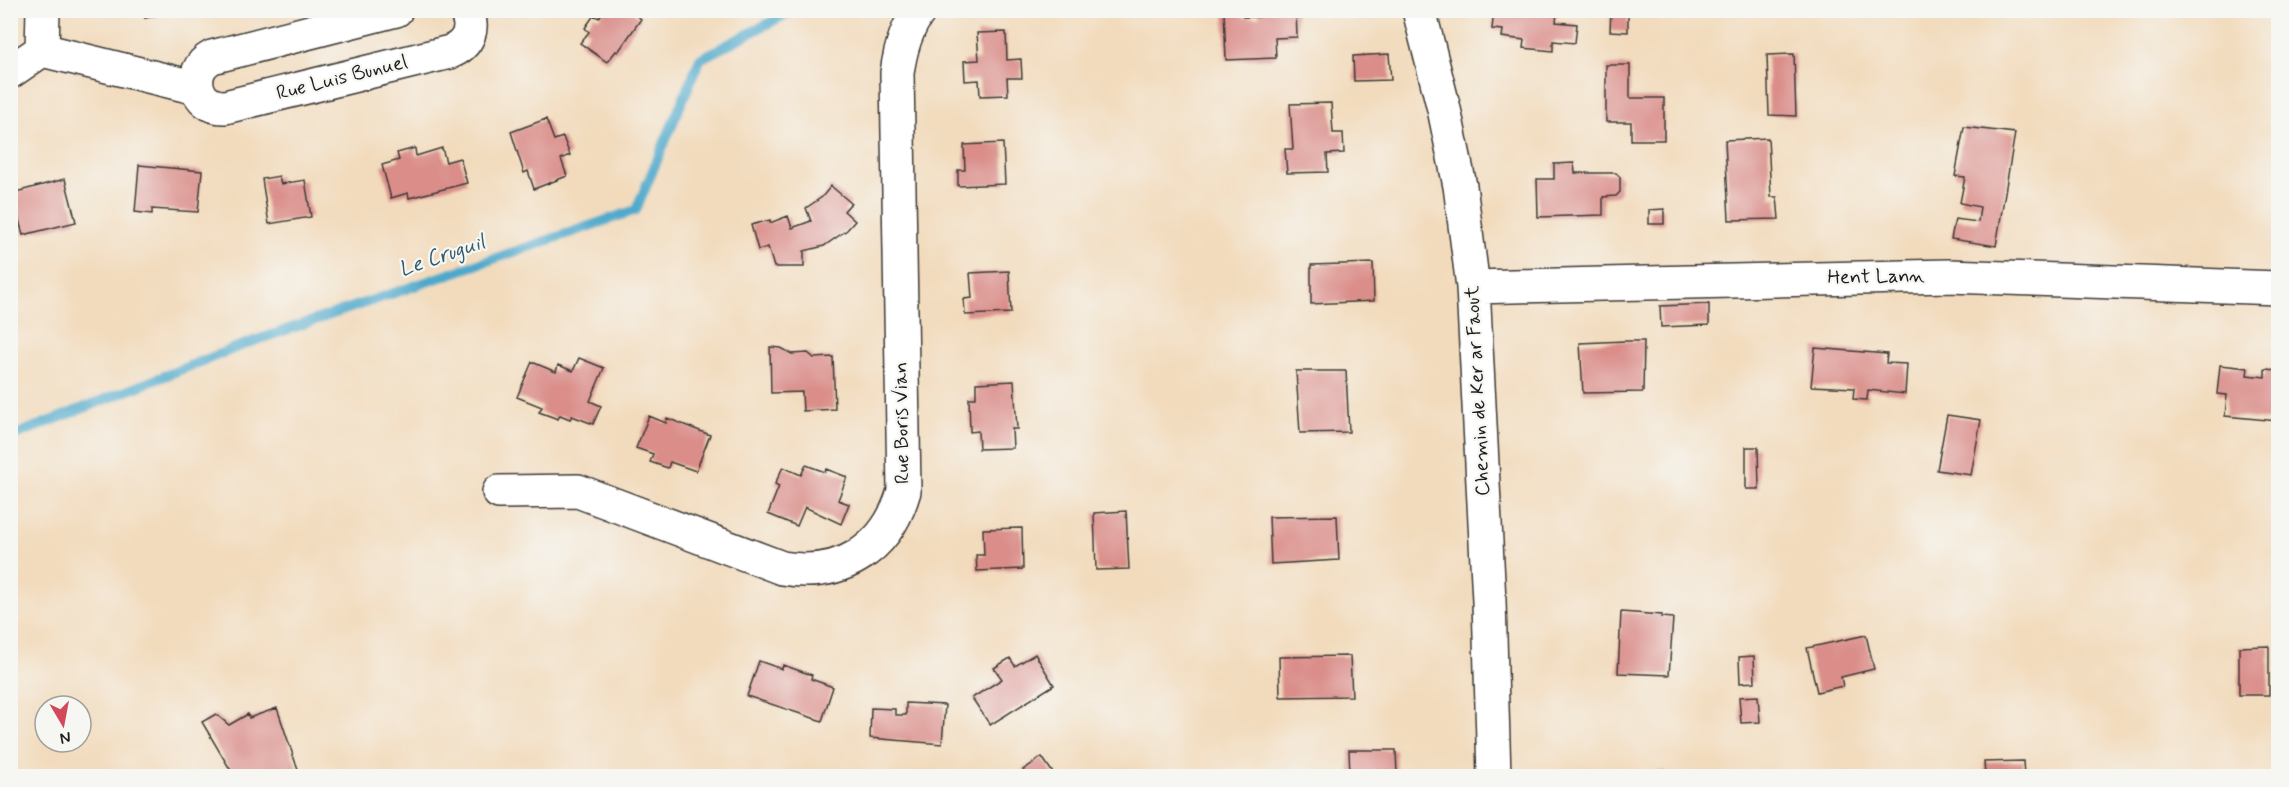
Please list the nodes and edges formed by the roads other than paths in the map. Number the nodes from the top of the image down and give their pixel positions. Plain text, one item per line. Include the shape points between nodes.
1 (43, 10) edge
2 (396, 10) edge
3 (920, 10) edge
4 (1419, 10) edge
5 (470, 12) edge
6 (42, 50) junction
7 (10, 72) edge
8 (197, 88) junction
9 (1473, 286) junction
10 (2278, 288) edge
11 (499, 492) dead end
12 (1494, 777) edge

1 - 6 street
2 - 8 street via 212,57 197,73
3 - 11 street, Rue Boris Vian via 904,40 897,73 904,491 898,511 875,543 841,565 801,572 578,491
4 - 9 street, Chemin de Ker ar Faout via 1460,186
5 - 8 street, Rue Luis Bunuel via 468,38 450,52 225,107 211,105
6 - 7 street
6 - 8 street, Rue Luis Bunuel
9 - 10 street, Hent Lann via 1949,276
9 - 12 street, Chemin de Ker ar Faout via 1490,601

